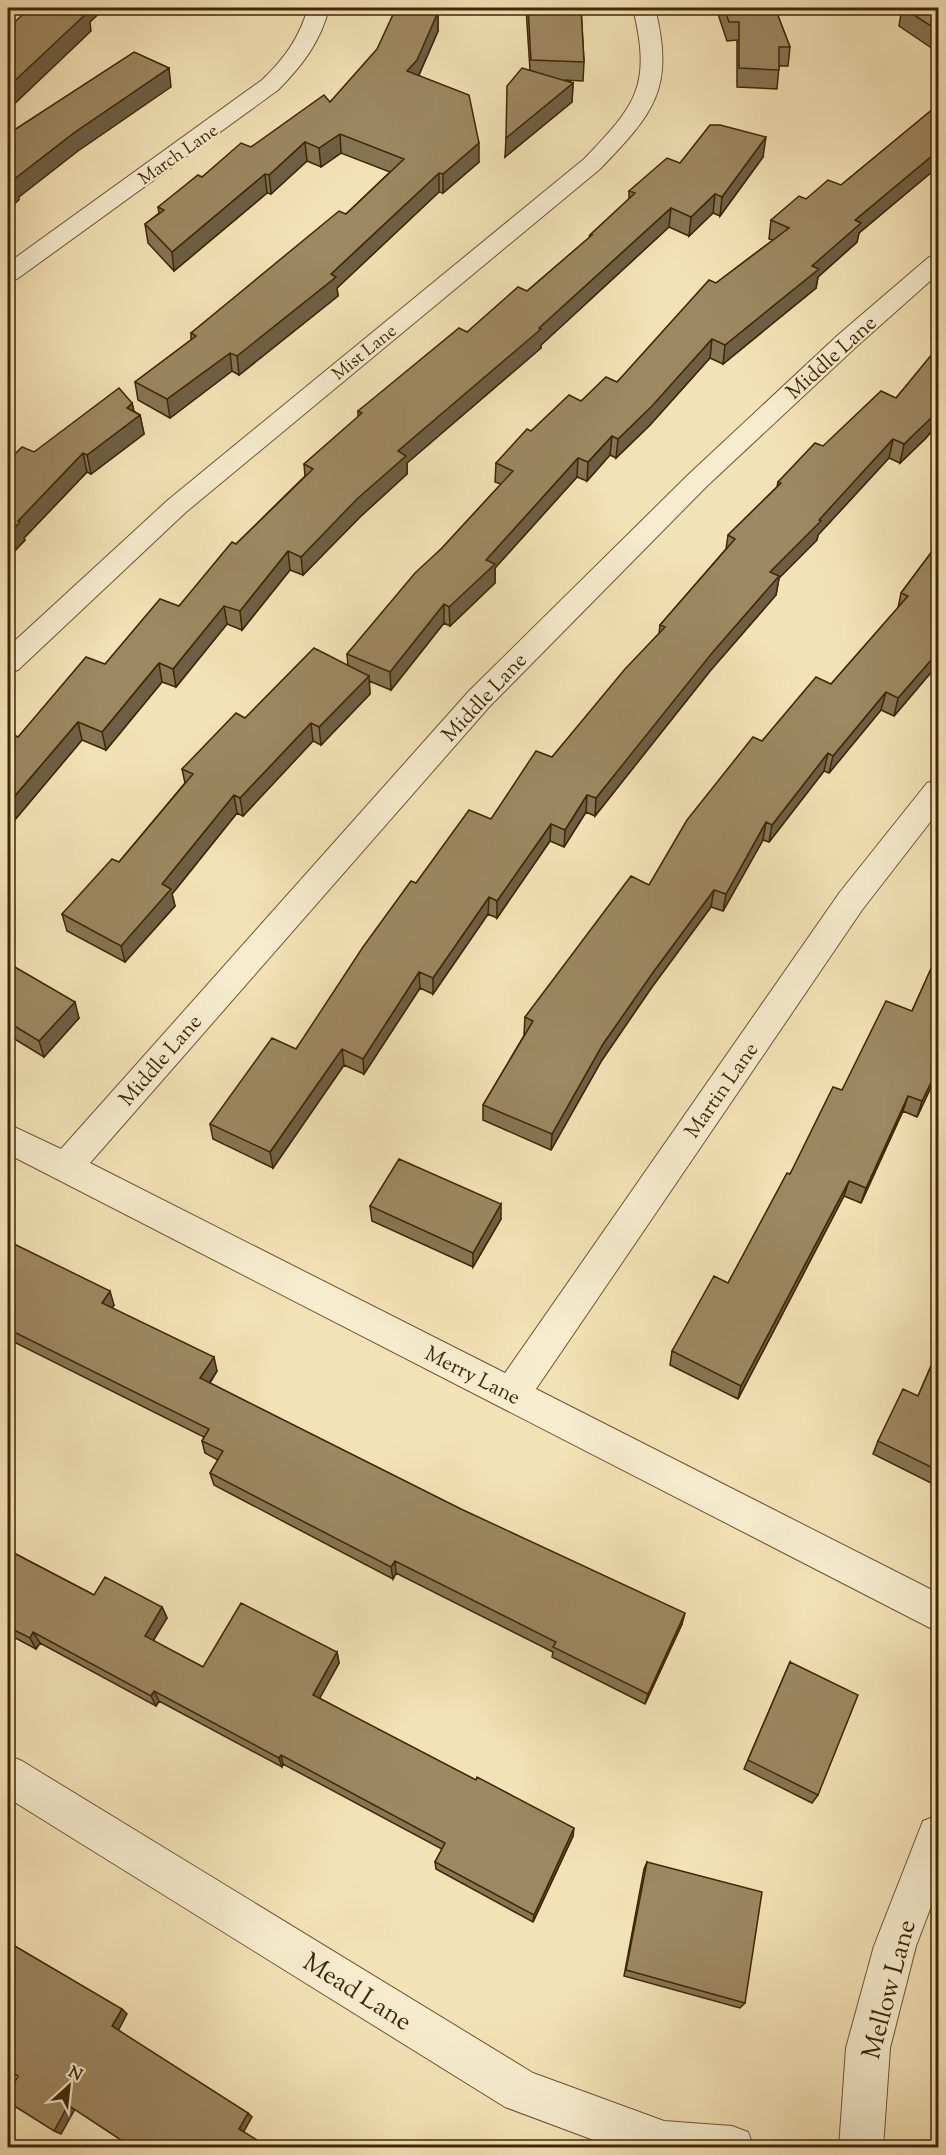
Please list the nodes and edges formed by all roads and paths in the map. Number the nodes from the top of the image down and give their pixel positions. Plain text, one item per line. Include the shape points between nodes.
1 (318, 8) edge
2 (644, 8) edge
3 (939, 262) edge
4 (8, 274) edge
5 (8, 663) edge
6 (939, 791) edge
7 (8, 1138) edge
8 (66, 1167) junction
9 (511, 1395) junction
10 (939, 1613) edge
11 (8, 1775) edge
12 (939, 1836) edge
13 (732, 2148) edge
14 (861, 2148) edge

1 - 4 street, March Lane via 310,36 270,86
2 - 5 street, Mist Lane via 652,73 637,115 592,164 177,506
3 - 8 street, Middle Lane via 846,341 698,480 479,699
6 - 9 street, Martin Lane via 851,901
7 - 8 street, Merry Lane
8 - 9 street, Merry Lane
9 - 10 street, Merry Lane
11 - 13 street, Mead Lane via 521,2091 664,2143
12 - 14 street, Mellow Lane via 895,1946 868,2048

